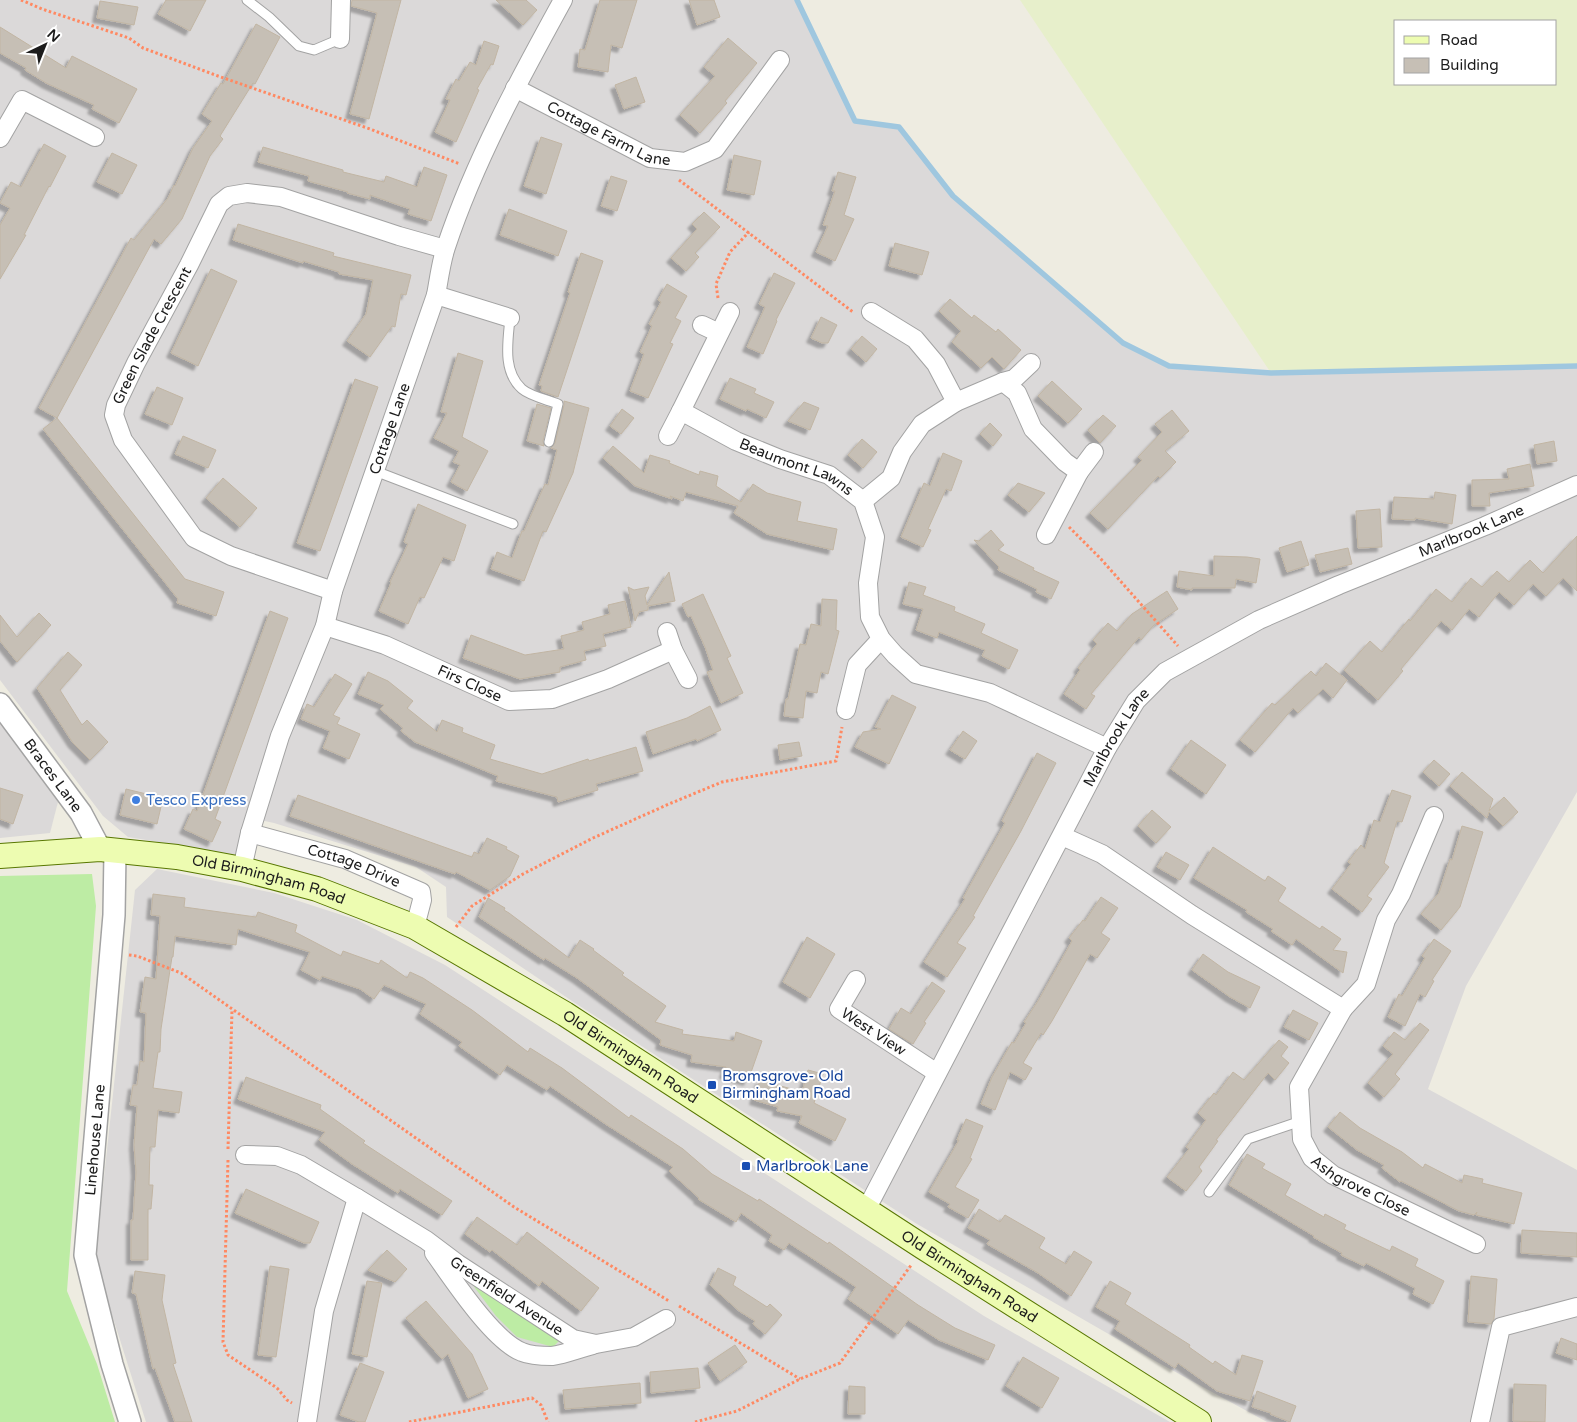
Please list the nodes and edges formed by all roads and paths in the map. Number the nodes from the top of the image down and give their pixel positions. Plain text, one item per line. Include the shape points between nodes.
1 (21, 0) edge
2 (247, 0) edge
3 (341, 0) edge
4 (563, 0) edge
5 (340, 39) joint
6 (780, 60) dead end
7 (515, 88) junction
8 (95, 137) dead end
9 (0, 138) edge
10 (650, 158) junction
11 (475, 169) junction
12 (749, 232) junction
13 (445, 249) junction
14 (436, 295) junction
15 (730, 312) joint
16 (871, 312) joint
17 (510, 318) joint
18 (702, 325) dead end
19 (719, 333) junction
20 (1031, 363) dead end
21 (1003, 382) junction
22 (956, 402) junction
23 (681, 411) junction
24 (668, 436) dead end
25 (549, 442) dead end
26 (1094, 452) dead end
27 (375, 471) junction
28 (1079, 472) junction
29 (1577, 485) edge
30 (863, 501) junction
31 (1057, 514) junction
32 (513, 524) dead end
33 (1046, 535) dead end
34 (333, 591) junction
35 (325, 626) junction
36 (667, 632) dead end
37 (882, 639) junction
38 (673, 650) junction
39 (1188, 661) junction
40 (688, 679) dead end
41 (0, 704) edge
42 (846, 710) joint
43 (1107, 748) junction
44 (1434, 816) dead end
45 (250, 833) junction
46 (1062, 836) junction
47 (108, 850) junction
48 (0, 856) edge
49 (242, 869) junction
50 (415, 927) junction
51 (443, 943) junction
52 (111, 952) junction
53 (856, 980) dead end
54 (232, 1009) junction
55 (1343, 1010) junction
56 (937, 1073) junction
57 (1301, 1121) junction
58 (245, 1155) dead end
59 (1209, 1192) dead end
60 (358, 1198) junction
61 (866, 1210) junction
62 (426, 1240) junction
63 (1476, 1244) dead end
64 (923, 1247) junction
65 (1577, 1307) edge
66 (666, 1319) dead end
67 (596, 1344) junction
68 (800, 1379) junction
69 (308, 1418) edge
70 (130, 1422) edge
71 (409, 1422) edge
72 (548, 1422) edge
73 (695, 1422) edge
74 (1199, 1422) edge
75 (1480, 1422) edge

1 - 11 path
2 - 5 lane via 299,46 314,50
3 - 5 street
4 - 7 street, Cottage Lane
6 - 10 street, Cottage Farm Lane via 715,149 684,162
7 - 10 street, Cottage Farm Lane
7 - 11 street, Cottage Lane
8 - 9 street via 22,100
10 - 12 path
11 - 13 street, Cottage Lane
12 - 15 path via 730,252 716,284 719,303
12 - 16 path via 857,314
13 - 14 street, Cottage Lane
13 - 34 street, Green Slade Crescent via 281,197 247,193 229,196 219,204 116,405 114,415 124,440 194,538 231,556
14 - 17 street
14 - 27 street, Cottage Lane
15 - 19 street
16 - 22 street via 915,339 936,364
17 - 25 lane via 508,351 511,375 523,390 558,404
18 - 19 street
19 - 23 street
20 - 21 street via 1014,379
21 - 22 street
21 - 28 street via 1016,393 1033,429
22 - 30 street via 922,424 902,452 891,478
23 - 24 street
23 - 30 street, Beaumont Lawns via 736,440 829,475
26 - 28 street
27 - 32 lane
27 - 34 street, Cottage Lane
28 - 31 street
29 - 39 street, Marlbrook Lane via 1259,620
30 - 37 street, Beaumont Lawns via 875,538 868,582 870,617
31 - 33 street
31 - 39 path via 1126,586
34 - 35 street, Cottage Lane
35 - 38 street, Firs Close via 385,645 509,701 552,699
35 - 45 street, Cottage Lane via 280,736
36 - 38 street
37 - 42 street via 857,665
37 - 43 street, Beaumont Lawns via 916,674 990,694
38 - 40 street
39 - 43 street, Marlbrook Lane via 1165,672 1136,701
41 - 47 street, Braces Lane
42 - 51 path via 836,761 722,782 594,838 523,874 472,906
43 - 46 street, Marlbrook Lane
44 - 55 street, Ashgrove Close via 1401,894 1386,920 1366,984
45 - 49 street, Cottage Lane
45 - 50 street, Cottage Drive via 345,859 421,892
46 - 55 street via 1102,854
46 - 56 street, Marlbrook Lane
47 - 48 main road, Old Birmingham Road
47 - 49 main road, Old Birmingham Road via 177,857
47 - 52 street, Linehouse Lane via 114,915
49 - 50 main road, Old Birmingham Road via 317,889
50 - 51 main road, Old Birmingham Road
51 - 61 main road, Old Birmingham Road via 564,1014
52 - 54 path via 137,956 181,973
52 - 70 street, Linehouse Lane via 86,1255 112,1364
53 - 56 street, West View via 839,1009
54 - 68 path via 514,1207
54 - 69 path via 223,1342 228,1354 278,1388
55 - 57 street, Ashgrove Close via 1299,1087
56 - 61 street, Marlbrook Lane
57 - 59 lane via 1248,1139
57 - 63 street, Ashgrove Close via 1302,1139 1312,1158 1333,1175
58 - 60 street, Greenfield Avenue via 277,1156 301,1165
60 - 62 street, Greenfield Avenue
60 - 69 street via 324,1311
61 - 64 main road, Old Birmingham Road
62 - 67 street, Greenfield Avenue via 573,1339
62 - 67 street via 458,1288 487,1323 503,1340 522,1352 552,1356
64 - 68 path via 840,1363
64 - 74 main road, Old Birmingham Road
65 - 75 street via 1501,1327
66 - 67 street, Greenfield Avenue via 634,1337
68 - 73 path via 737,1411
71 - 72 path via 532,1398 540,1405

